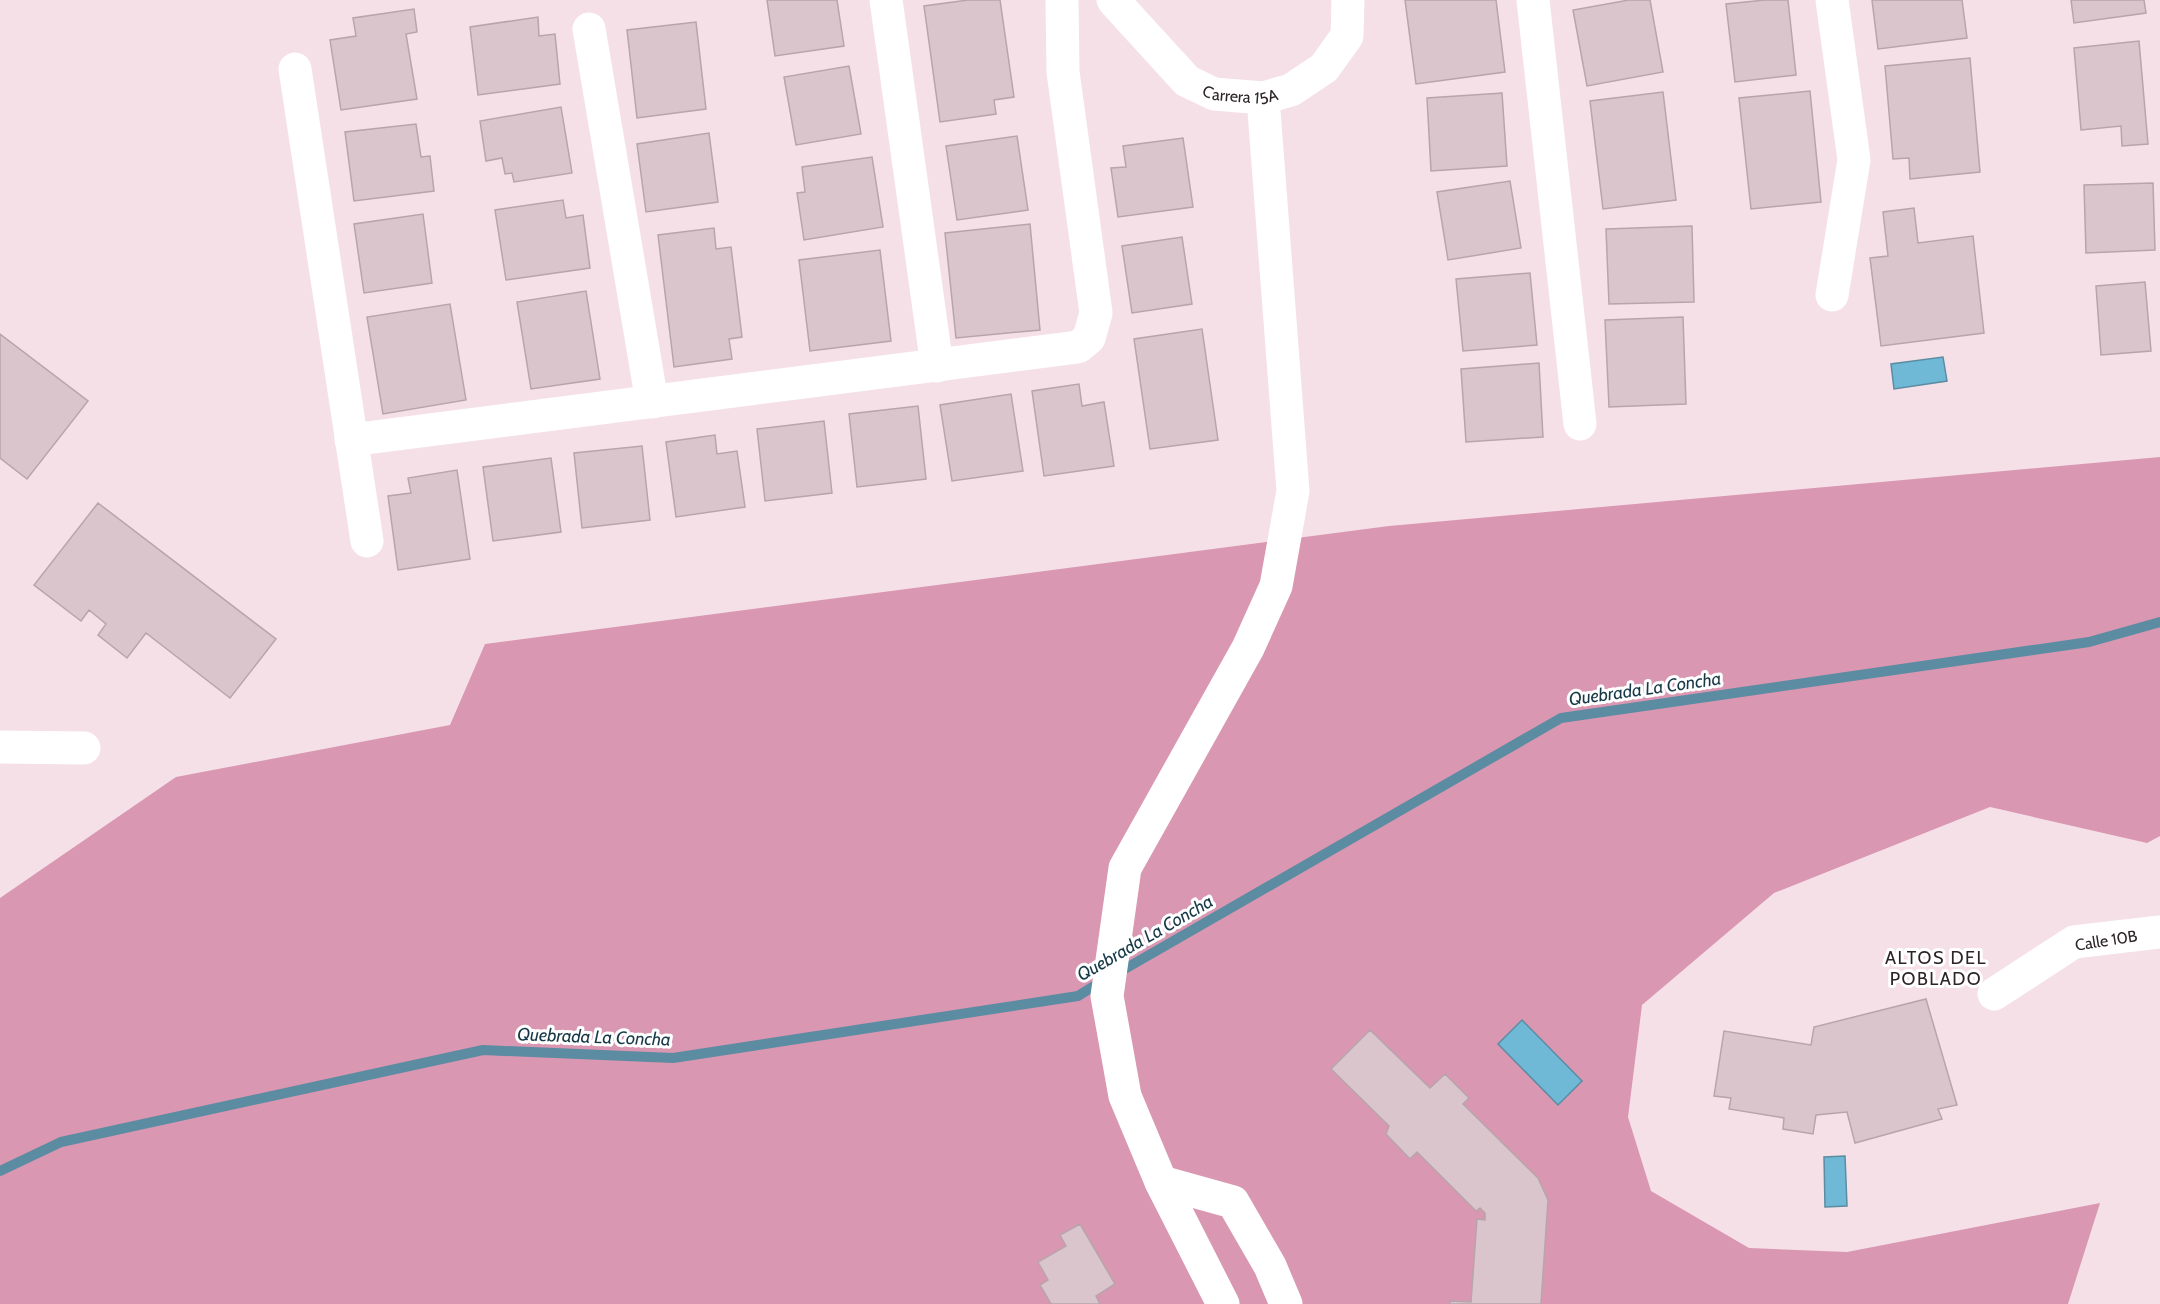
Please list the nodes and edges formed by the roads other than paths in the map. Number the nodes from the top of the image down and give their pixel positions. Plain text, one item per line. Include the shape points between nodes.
1 (886, 0) edge
2 (1062, 0) edge
3 (1113, 0) edge
4 (1348, 0) edge
5 (1533, 0) edge
6 (1832, 0) edge
7 (589, 29) dead end
8 (295, 69) dead end
9 (1263, 98) junction
10 (1832, 295) dead end
11 (938, 366) junction
12 (652, 402) junction
13 (1580, 424) dead end
14 (351, 440) junction
15 (367, 541) dead end
16 (0, 747) edge
17 (84, 748) dead end
18 (2160, 933) edge
19 (1994, 994) dead end
20 (1161, 1182) junction
21 (1223, 1304) edge
22 (1286, 1304) edge

1 - 11 street
2 - 11 street via 1063,72 1095,314 1089,338 1078,348
3 - 9 street, Carrera 15A via 1187,81 1214,94
4 - 9 street, Carrera 15A via 1347,36 1324,68 1291,90
5 - 13 street
6 - 10 street via 1854,160
7 - 12 street
8 - 14 street
9 - 20 street via 1293,491 1276,586 1252,638 1125,868 1107,996 1125,1096
11 - 12 street
12 - 14 street
14 - 15 street
16 - 17 street
18 - 19 street, Calle 10B via 2074,942
20 - 21 street
20 - 22 street via 1233,1202 1270,1266

